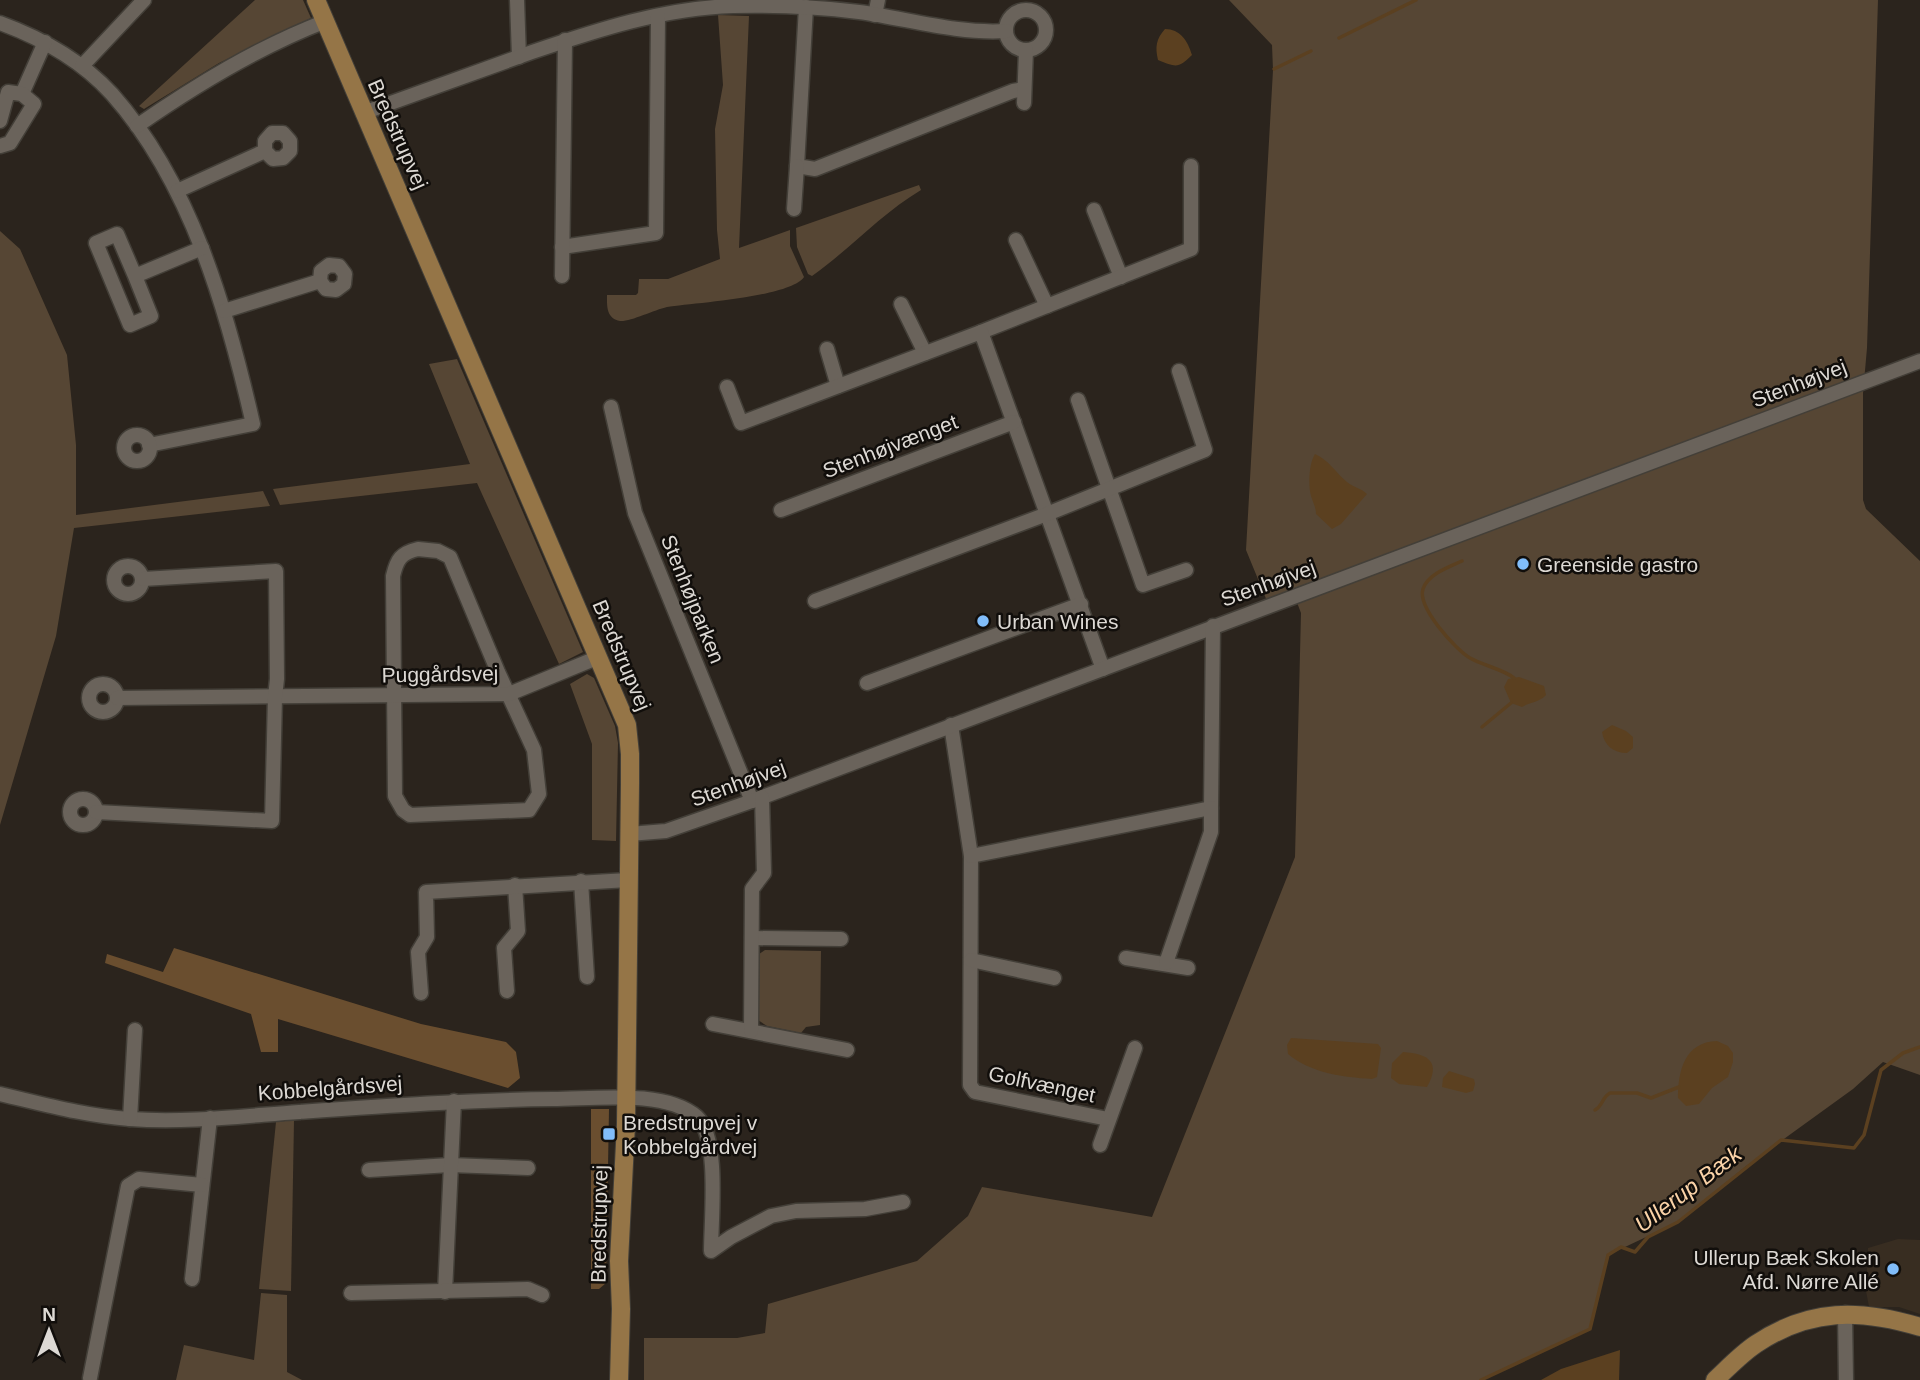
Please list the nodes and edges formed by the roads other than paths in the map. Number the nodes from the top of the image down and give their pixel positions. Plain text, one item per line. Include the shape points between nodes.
1 (134, 0) edge
2 (144, 0) edge
3 (316, 0) edge
4 (517, 0) edge
5 (878, 0) edge
6 (730, 3) edge
7 (1029, 5) edge
8 (806, 7) junction
9 (876, 15) junction
10 (658, 16) junction
11 (126, 19) junction
12 (326, 22) junction
13 (0, 23) edge
14 (1006, 30) junction
15 (565, 40) junction
16 (46, 42) junction
17 (1026, 50) junction
18 (519, 57) junction
19 (82, 66) junction
20 (22, 94) junction
21 (363, 113) junction
22 (0, 121) edge
23 (137, 126) junction
24 (0, 146) edge
25 (265, 151) dead end
26 (797, 166) junction
27 (1191, 166) dead end
28 (177, 191) junction
29 (794, 209) dead end
30 (1094, 210) dead end
31 (1016, 240) dead end
32 (562, 247) junction
33 (202, 248) junction
34 (135, 276) junction
35 (562, 276) dead end
36 (1121, 276) junction
37 (320, 281) dead end
38 (901, 304) dead end
39 (1047, 306) junction
40 (224, 311) junction
41 (981, 332) junction
42 (827, 349) dead end
43 (925, 353) junction
44 (1920, 361) edge
45 (1179, 371) dead end
46 (838, 386) junction
47 (727, 387) dead end
48 (1077, 400) dead end
49 (611, 407) dead end
50 (1014, 422) junction
51 (149, 445) dead end
52 (1110, 489) junction
53 (781, 510) dead end
54 (1047, 514) junction
55 (1186, 570) dead end
56 (143, 579) dead end
57 (816, 601) dead end
58 (1081, 604) junction
59 (1213, 626) junction
60 (599, 657) junction
61 (1103, 669) junction
62 (867, 683) dead end
63 (509, 694) junction
64 (394, 696) junction
65 (275, 697) junction
66 (117, 698) dead end
67 (951, 725) junction
68 (757, 799) junction
69 (1211, 808) junction
70 (96, 811) dead end
71 (629, 834) junction
72 (971, 856) junction
73 (628, 880) junction
74 (581, 881) junction
75 (515, 885) junction
76 (752, 938) junction
77 (841, 939) dead end
78 (1126, 958) dead end
79 (971, 960) junction
80 (1166, 963) junction
81 (1188, 968) dead end
82 (587, 977) dead end
83 (1054, 978) dead end
84 (507, 991) dead end
85 (421, 993) dead end
86 (713, 1024) dead end
87 (135, 1030) dead end
88 (751, 1031) junction
89 (1135, 1048) dead end
90 (847, 1050) dead end
91 (0, 1094) edge
92 (626, 1098) junction
93 (454, 1101) junction
94 (210, 1118) junction
95 (130, 1119) junction
96 (1108, 1119) junction
97 (1100, 1144) dead end
98 (450, 1166) junction
99 (528, 1168) dead end
100 (369, 1170) dead end
101 (202, 1185) junction
102 (903, 1202) dead end
103 (192, 1279) dead end
104 (445, 1292) junction
105 (351, 1293) dead end
106 (541, 1295) dead end
107 (1845, 1313) junction
108 (1920, 1327) edge
109 (90, 1378) dead end
110 (619, 1380) edge
111 (1716, 1380) edge
112 (1846, 1380) edge

1 - 11 street
2 - 11 street
3 - 12 street, Bredstrupvej
4 - 18 street
5 - 9 street
6 - 8 street
6 - 10 street
7 - 14 street via 1015,13
7 - 17 street via 1041,16 1046,30 1041,44
8 - 9 street
8 - 26 street
9 - 14 street via 961,31
10 - 15 street
10 - 32 street via 656,233
11 - 19 street
12 - 21 street, Bredstrupvej
12 - 23 street via 229,68
13 - 16 street
14 - 17 street via 1011,44
15 - 18 street
15 - 32 street
16 - 19 street
16 - 20 street
17 - 26 street via 1024,96 1013,90 815,169
18 - 21 street
19 - 23 street
20 - 22 street via 8,92
20 - 24 street via 34,104 10,143
21 - 60 street, Bredstrupvej
23 - 28 street
25 - 28 street
26 - 29 street
27 - 36 street via 1191,249
28 - 33 street
30 - 36 street
31 - 39 street
32 - 35 street
33 - 34 street
33 - 40 street
34 - 34 street via 151,316 130,325 96,243 117,234
36 - 39 street
37 - 40 street
38 - 43 street
39 - 41 street
40 - 51 street via 253,424
41 - 43 street
41 - 50 street
42 - 46 street
43 - 46 street
44 - 59 street, Stenhøjvej
45 - 52 street via 1205,450
46 - 47 street via 741,423
48 - 52 street
49 - 68 street, Stenhøjparken via 635,513
50 - 53 street, Stenhøjvænget
50 - 54 street
52 - 54 street
52 - 55 street via 1143,585
54 - 57 street
54 - 58 street
56 - 65 street via 276,571
58 - 61 street
58 - 62 street
59 - 61 street, Stenhøjvej
59 - 69 street
60 - 63 street, Puggårdsvej
60 - 71 street, Bredstrupvej via 629,739
61 - 67 street, Stenhøjvej
63 - 64 street, Puggårdsvej
63 - 64 street via 450,557 418,549 402,554 393,576
63 - 64 street via 538,764 539,794 529,810 410,815 395,796
64 - 65 street, Puggårdsvej
65 - 66 street, Puggårdsvej
65 - 70 street via 272,821
67 - 68 street, Stenhøjvej
67 - 72 street, Golfvænget
68 - 71 street, Stenhøjvej via 666,831
68 - 76 street via 764,873 752,890
69 - 72 street
69 - 80 street via 1211,832
71 - 73 street, Bredstrupvej
72 - 79 street, Golfvænget
73 - 74 street
73 - 92 street, Bredstrupvej
74 - 75 street
74 - 82 street
75 - 84 street via 518,931 504,948
75 - 85 street via 426,892 427,937 418,953
76 - 77 street
76 - 88 street
78 - 80 street
79 - 83 street
79 - 96 street, Golfvænget via 970,1085 975,1092
80 - 81 street
86 - 88 street
87 - 95 street
88 - 90 street
89 - 96 street, Golfvænget
91 - 95 street, Kobbelgårdsvej
92 - 93 street, Kobbelgårdsvej
92 - 102 street, Kobbelgårdsvej via 682,1107 699,1119 707,1132 711,1251 771,1216
92 - 110 street, Bredstrupvej
93 - 94 street, Kobbelgårdsvej
93 - 98 street
94 - 95 street, Kobbelgårdsvej
94 - 101 street
96 - 97 street, Golfvænget
98 - 99 street
98 - 100 street
98 - 104 street
101 - 103 street
101 - 109 street via 139,1179 128,1186
104 - 105 street
104 - 106 street via 528,1289
107 - 108 street
107 - 111 street via 1785,1327 1754,1345
107 - 112 street

